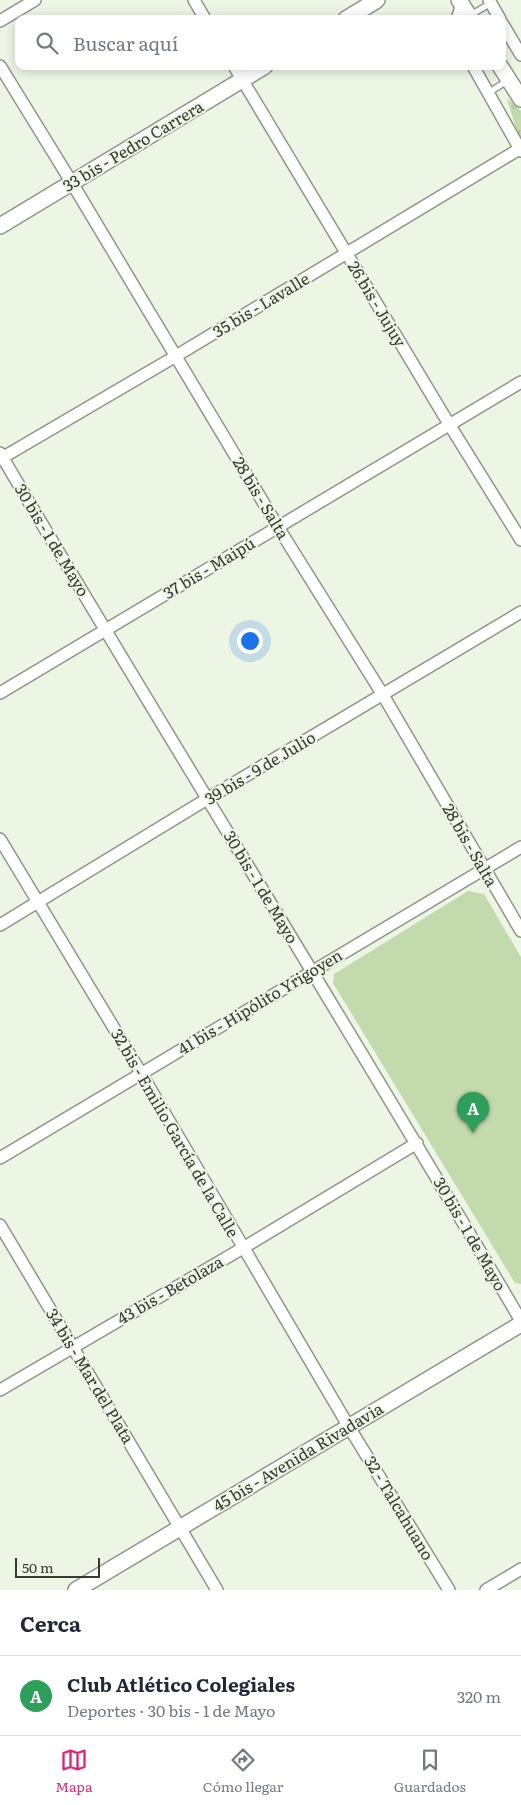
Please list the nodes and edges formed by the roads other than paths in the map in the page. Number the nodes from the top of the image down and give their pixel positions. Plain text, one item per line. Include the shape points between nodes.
1 (35, 0) edge
2 (194, 0) edge
3 (377, 0) edge
4 (490, 2) edge
5 (464, 12) edge
6 (203, 15) edge
7 (353, 15) edge
8 (498, 15) edge
9 (0, 20) edge
10 (506, 30) edge
11 (521, 55) edge
12 (0, 66) edge
13 (236, 70) edge
14 (258, 70) edge
15 (476, 70) edge
16 (503, 70) edge
17 (242, 80) junction
18 (509, 80) junction
19 (488, 93) junction
20 (521, 99) edge
21 (521, 149) edge
22 (72, 183) junction
23 (0, 226) edge
24 (347, 253) junction
25 (176, 356) junction
26 (521, 382) edge
27 (449, 424) junction
28 (1, 456) edge
29 (278, 527) junction
30 (521, 540) edge
31 (521, 612) edge
32 (106, 630) junction
33 (0, 693) edge
34 (383, 695) junction
35 (207, 798) junction
36 (0, 839) edge
37 (521, 847) edge
38 (484, 869) junction
39 (38, 902) junction
40 (0, 926) edge
41 (521, 931) edge
42 (312, 971) junction
43 (141, 1074) junction
44 (417, 1143) junction
45 (0, 1158) edge
46 (0, 1225) edge
47 (243, 1248) junction
48 (521, 1323) edge
49 (72, 1347) junction
50 (0, 1390) edge
51 (349, 1427) junction
52 (180, 1528) junction
53 (521, 1569) edge
54 (76, 1590) edge
55 (216, 1590) edge
56 (449, 1590) edge
57 (486, 1590) edge

1 - 9 street
2 - 6 street
3 - 7 main road
4 - 5 lane
4 - 8 street
10 - 11 street
12 - 22 street, 28 bis - Salta
13 - 17 street, 26 bis - Jujuy
14 - 17 main road, 33 bis - Pedro Carrera
15 - 19 street
16 - 18 main road
17 - 22 main road, 33 bis - Pedro Carrera
17 - 24 street, 26 bis - Jujuy
18 - 19 lane
18 - 20 main road
19 - 21 street
21 - 24 street, 35 bis - Lavalle
22 - 23 main road, 33 bis - Pedro Carrera
22 - 25 street, 28 bis - Salta
24 - 25 street, 35 bis - Lavalle
24 - 27 street, 26 bis - Jujuy
25 - 28 street, 35 bis - Lavalle
25 - 29 street, 28 bis - Salta
26 - 27 street, 37 bis - Maipú
27 - 29 street, 37 bis - Maipú
27 - 30 street, 26 bis - Jujuy
28 - 32 street, 30 bis - 1 de Mayo
29 - 32 street, 37 bis - Maipú
29 - 34 street, 28 bis - Salta
31 - 34 street, 39 bis - 9 de Julio
32 - 33 street, 37 bis - Maipú
32 - 35 street, 30 bis - 1 de Mayo
34 - 35 street, 39 bis - 9 de Julio
34 - 38 street, 28 bis - Salta
35 - 39 street, 39 bis - 9 de Julio
35 - 42 street, 30 bis - 1 de Mayo
36 - 39 street, 32 bis - Emilio García de la Calle
37 - 38 street, 41 bis - Hipólito Yrigoyen
38 - 41 street, 28 bis - Salta
38 - 42 street, 41 bis - Hipólito Yrigoyen
39 - 40 street, 39 bis - 9 de Julio
39 - 43 street, 32 bis - Emilio García de la Calle
42 - 43 street, 41 bis - Hipólito Yrigoyen
42 - 44 street, 30 bis - 1 de Mayo
43 - 45 street, 41 bis - Hipólito Yrigoyen
43 - 47 street, 32 bis - Emilio García de la Calle
44 - 47 street, 43 bis - Betolaza
44 - 48 street, 30 bis - 1 de Mayo
46 - 49 street, 34 bis - Mar del Plata
47 - 49 street, 43 bis - Betolaza
47 - 51 street, 32 bis - Emilio García de la Calle
48 - 51 main road, 45 bis - Avenida Rivadavia
49 - 50 street, 43 bis - Betolaza
49 - 52 street, 34 bis - Mar del Plata
51 - 52 main road, 45 bis - Avenida Rivadavia
51 - 56 street, 32 - Talcahuano
52 - 54 main road, 45 bis - Avenida Rivadavia
52 - 55 street, 34 bis - Mar del Plata
53 - 57 street

